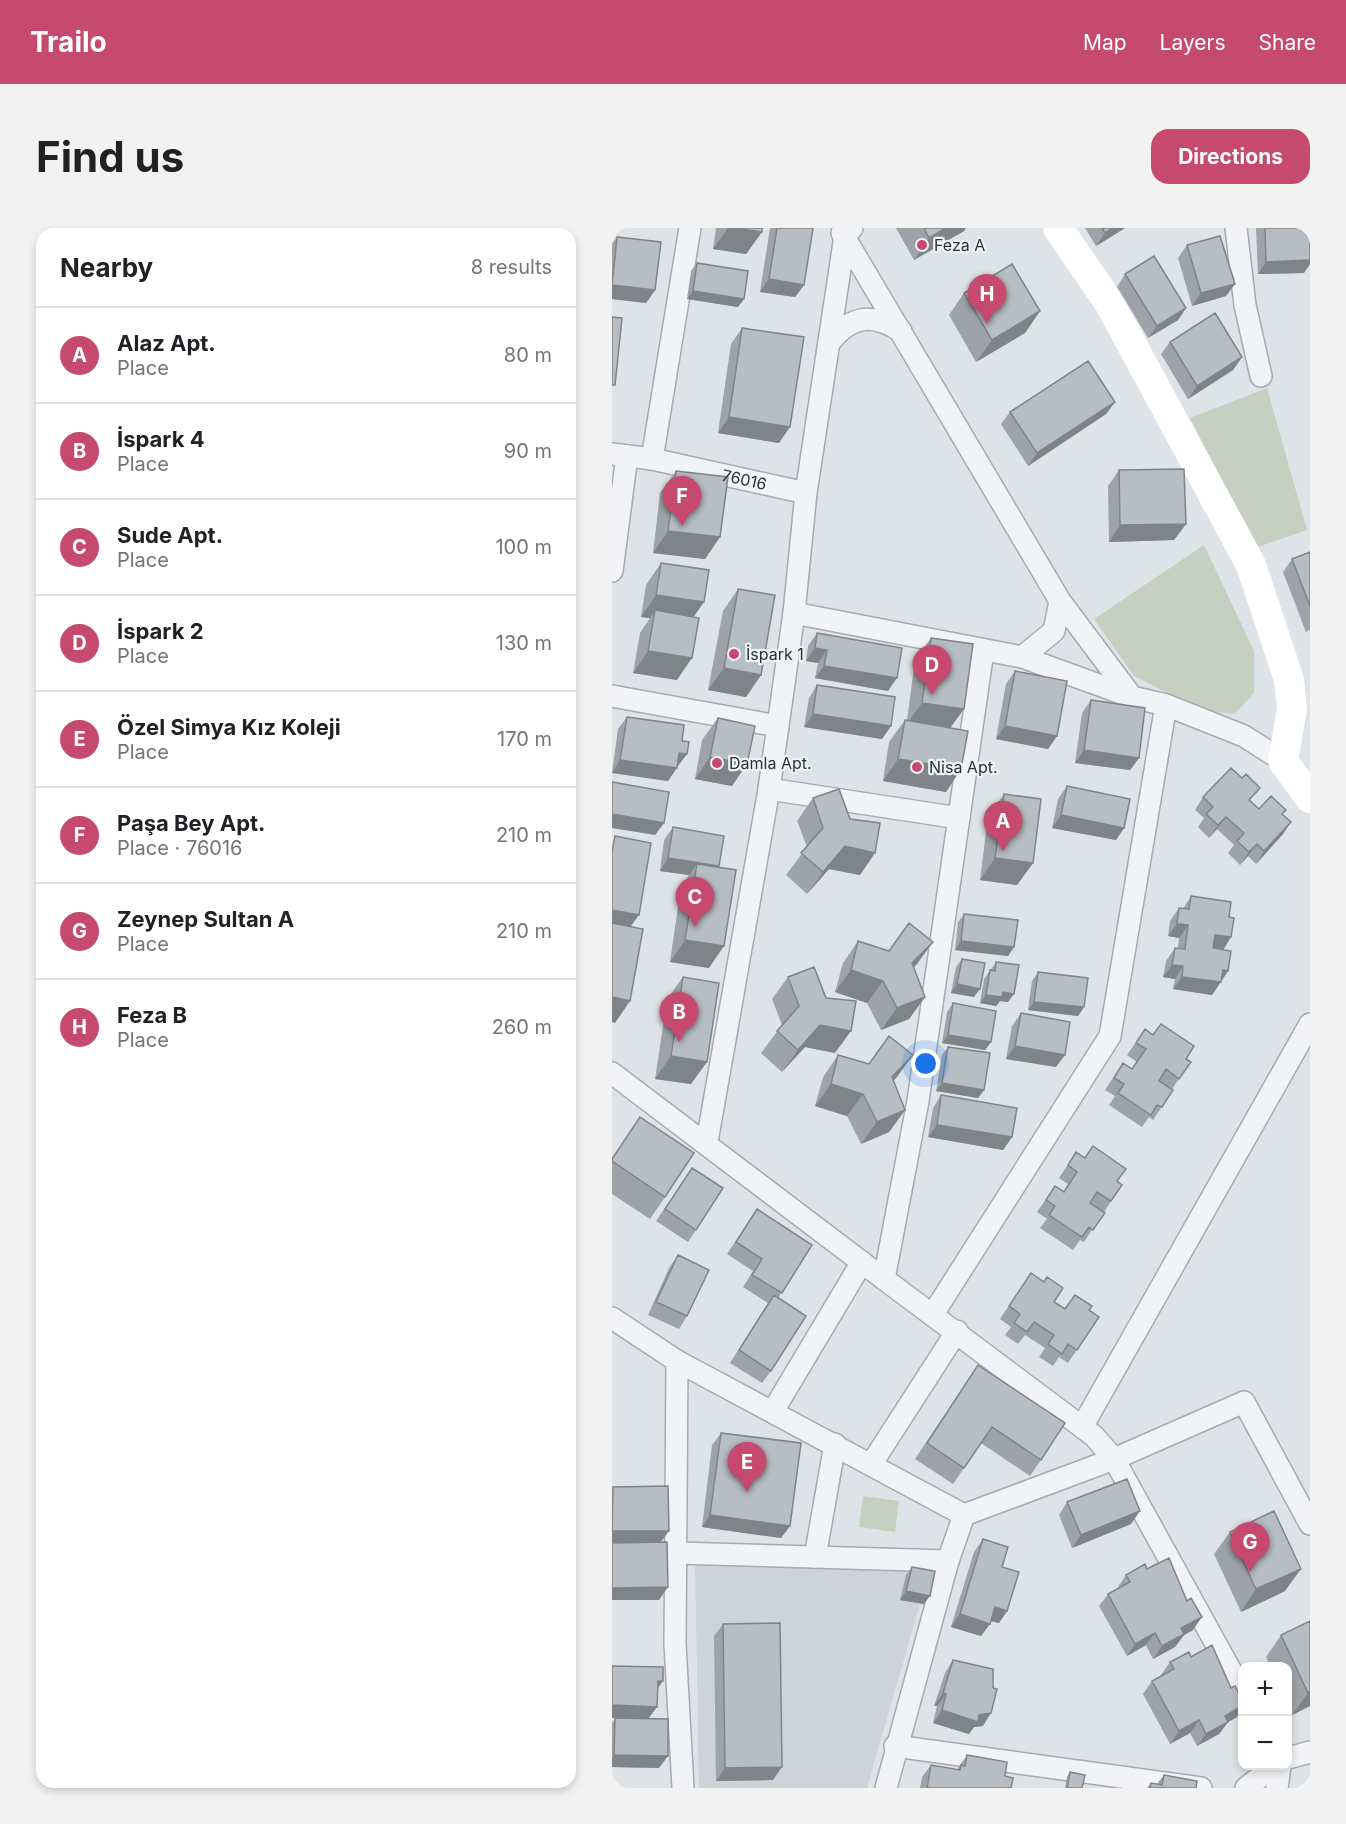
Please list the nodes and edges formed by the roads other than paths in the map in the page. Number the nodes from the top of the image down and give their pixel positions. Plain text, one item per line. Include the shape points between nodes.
1 (690, 228) edge
2 (1058, 228) edge
3 (1236, 228) edge
4 (844, 231) edge
5 (901, 332) junction
6 (829, 343) junction
7 (1261, 376) dead end
8 (620, 455) edge
9 (652, 459) junction
10 (806, 493) junction
11 (612, 571) edge
12 (1060, 601) junction
13 (794, 613) junction
14 (983, 651) junction
15 (1022, 657) junction
16 (612, 696) edge
17 (1132, 697) junction
18 (1166, 705) junction
19 (778, 726) junction
20 (1283, 761) junction
21 (769, 789) junction
22 (1310, 798) edge
23 (959, 818) junction
24 (1310, 1024) edge
25 (612, 1073) edge
26 (706, 1142) junction
27 (862, 1262) junction
28 (884, 1279) junction
29 (933, 1314) junction
30 (612, 1318) edge
31 (957, 1331) junction
32 (678, 1361) junction
33 (773, 1412) junction
34 (1082, 1427) junction
35 (835, 1444) junction
36 (1114, 1459) junction
37 (872, 1463) junction
38 (964, 1515) junction
39 (1310, 1524) edge
40 (676, 1553) junction
41 (815, 1557) junction
42 (948, 1561) junction
43 (1238, 1684) edge
44 (896, 1746) junction
45 (1310, 1752) edge
46 (1292, 1757) edge
47 (1269, 1770) edge
48 (1279, 1770) edge
49 (683, 1788) edge
50 (886, 1788) edge
51 (1201, 1788) edge
52 (1246, 1788) edge
53 (1277, 1788) edge

1 - 9 street
2 - 20 street via 1110,304 1251,565 1289,680 1292,709
3 - 7 street via 1245,305
4 - 5 street
4 - 6 street
5 - 6 street via 886,322 854,321 840,329
5 - 12 street
6 - 10 street
8 - 9 street, 76016
8 - 11 street
9 - 10 street, 76016
10 - 13 street
12 - 15 street via 1054,631
12 - 17 street
13 - 14 street
13 - 19 street
14 - 15 street
14 - 23 street
15 - 17 street
16 - 19 street
17 - 18 street
18 - 20 street via 1244,736
18 - 29 street via 1110,1036
19 - 21 street
20 - 22 street
21 - 23 street
21 - 26 street
23 - 28 street via 918,1101
24 - 34 street
25 - 26 street
26 - 27 street
27 - 28 street
27 - 33 street
28 - 29 street
29 - 31 street
30 - 32 street
31 - 34 street
31 - 37 street
32 - 33 street
32 - 40 street
33 - 35 street
34 - 36 street
35 - 37 street
35 - 41 street
36 - 38 street
36 - 39 street via 1244,1402
36 - 43 street
37 - 38 street
38 - 42 street
40 - 41 street
40 - 49 street via 675,1644
41 - 42 street
42 - 44 street
44 - 50 street
44 - 51 street
45 - 46 street
47 - 52 street
48 - 53 street

